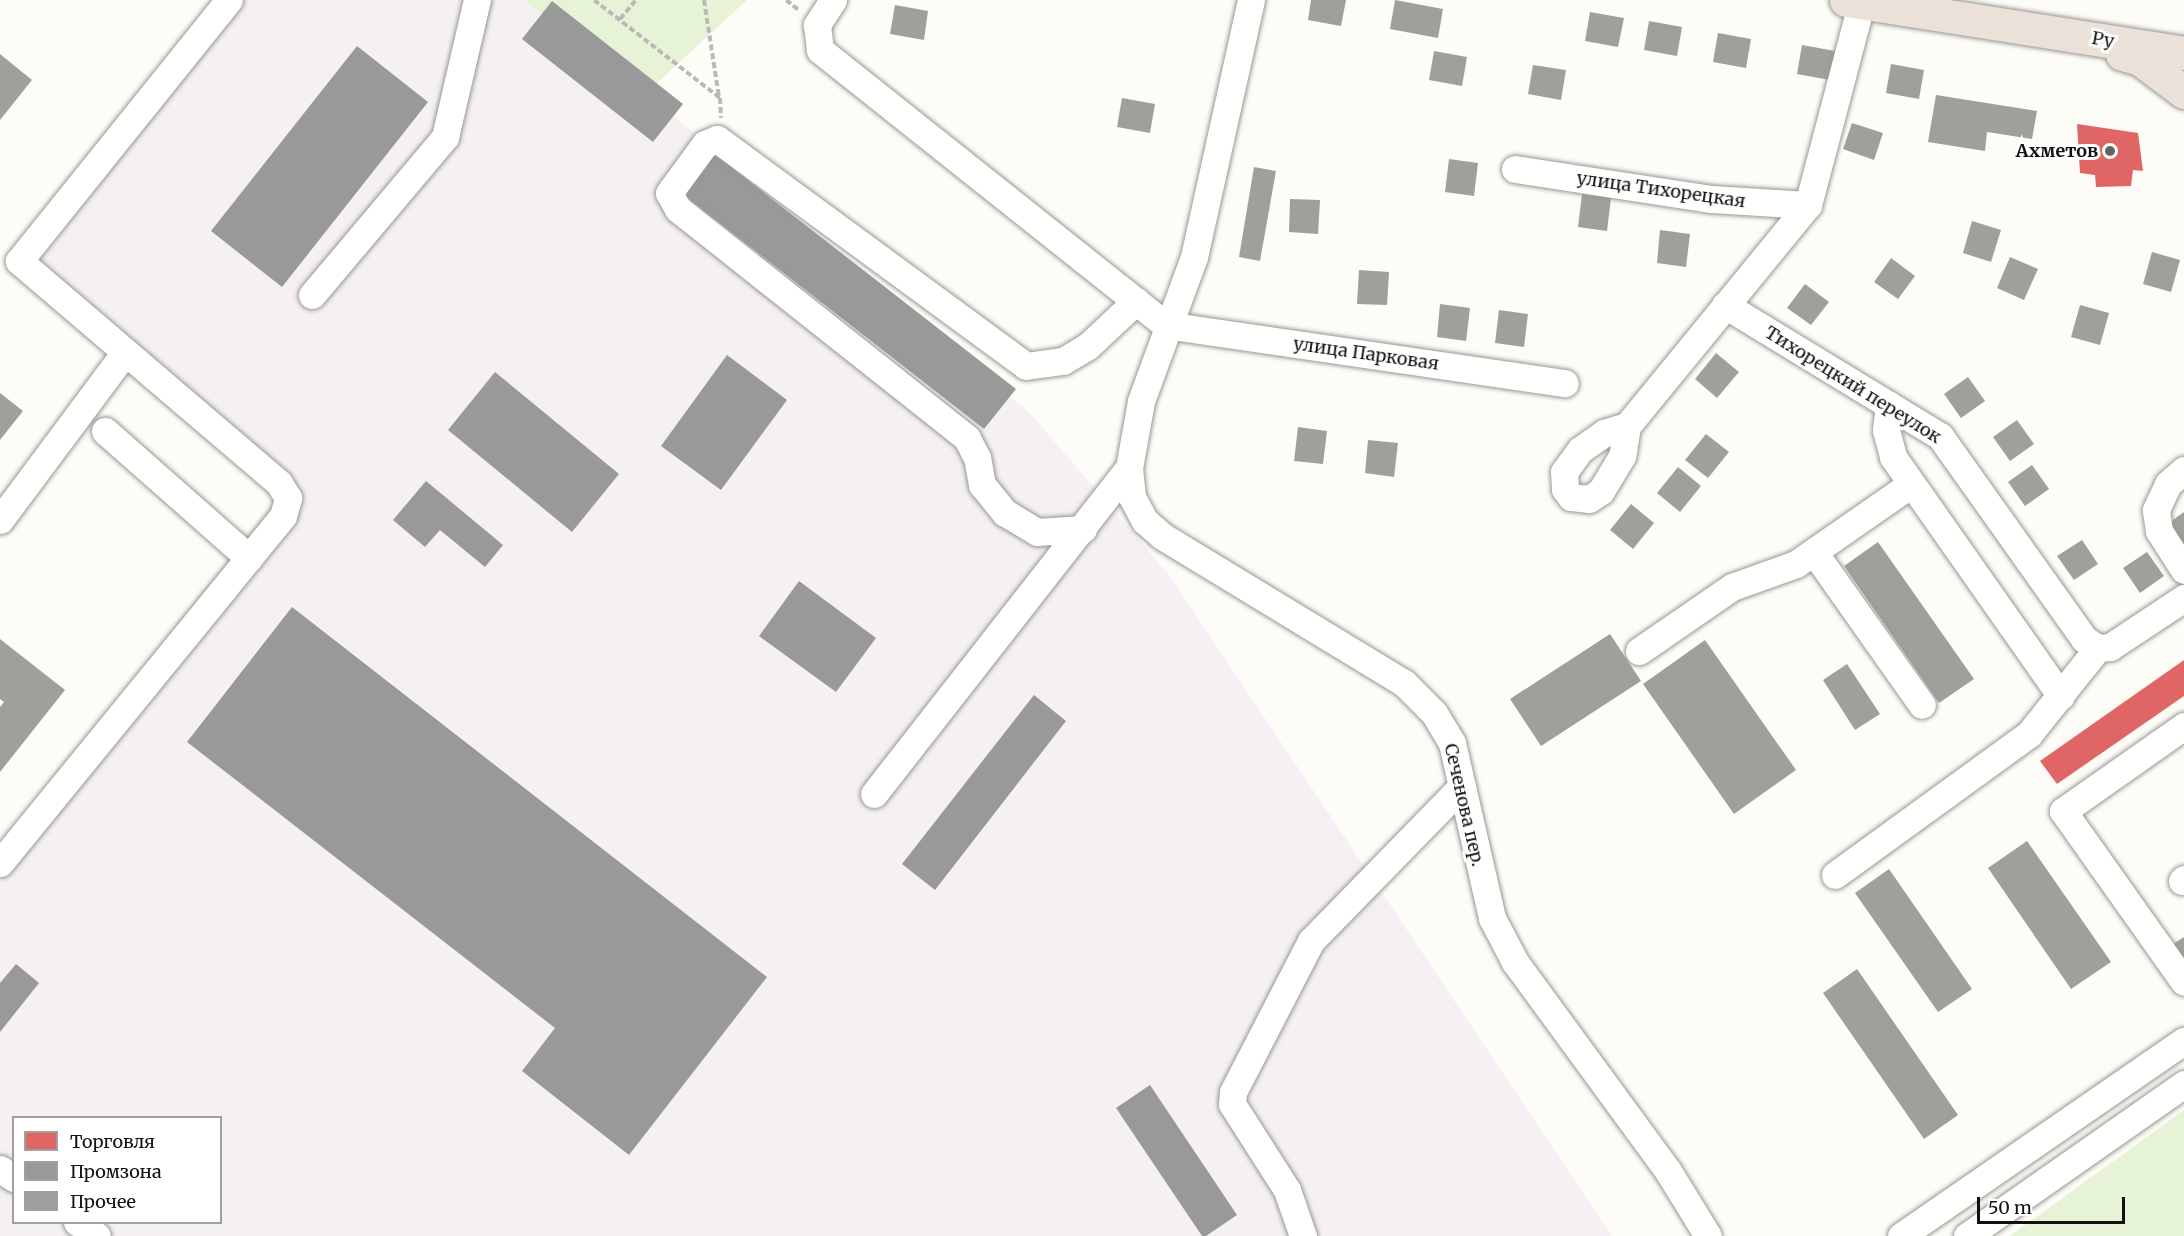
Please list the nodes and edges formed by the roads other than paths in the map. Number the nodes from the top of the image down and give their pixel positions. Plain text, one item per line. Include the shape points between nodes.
1 (229, 0) edge
2 (477, 0) edge
3 (833, 0) edge
4 (1251, 0) edge
5 (1857, 1) edge
6 (2040, 28) junction
7 (2178, 60) edge
8 (2184, 92) edge
9 (1515, 169) dead end
10 (1808, 205) junction
11 (9, 268) edge
12 (312, 295) dead end
13 (1136, 302) junction
14 (1725, 305) junction
15 (1166, 326) junction
16 (125, 352) junction
17 (1565, 383) dead end
18 (1889, 405) junction
19 (1627, 426) dead end
20 (105, 430) dead end
21 (1129, 468) junction
22 (2184, 470) edge
23 (1911, 484) junction
24 (0, 520) edge
25 (1083, 529) junction
26 (1814, 552) junction
27 (249, 558) junction
28 (2184, 570) edge
29 (2184, 598) edge
30 (2098, 648) junction
31 (1639, 651) dead end
32 (2061, 696) junction
33 (1922, 705) dead end
34 (2184, 726) edge
35 (1462, 786) junction
36 (874, 794) dead end
37 (0, 863) edge
38 (1834, 875) dead end
39 (2184, 982) edge
40 (2184, 1041) edge
41 (2184, 1084) edge
42 (80, 1224) edge
43 (97, 1236) edge
44 (1303, 1236) edge
45 (1708, 1236) edge
46 (1901, 1236) edge
47 (1967, 1236) edge

1 - 11 street
2 - 12 street via 445,138
3 - 13 street via 817,24 820,50
4 - 15 street via 1194,257
5 - 6 highway
5 - 10 street
6 - 7 highway, Ру
6 - 8 highway via 2140,59
9 - 10 street, улица Тихорецкая via 1712,199
10 - 14 street
11 - 16 street
13 - 15 street
13 - 25 street via 1088,346 1063,361 1026,366 717,140 705,144 669,193 678,209 967,438 977,458 982,485 1005,513 1037,532
14 - 18 street, Тихорецкий переулок
14 - 19 street
15 - 17 street, улица Парковая
15 - 21 street via 1141,401
16 - 24 street
16 - 27 street via 279,483 288,498 283,516
18 - 23 street via 1888,445
18 - 30 street, Тихорецкий переулок via 1940,436 2084,639
20 - 27 street
21 - 25 street
21 - 35 street, Сеченова пер. via 1132,497 1144,521 1162,536 1404,683 1434,713 1452,743
22 - 28 street via 2168,484 2156,510 2159,531
23 - 26 street
23 - 32 street
25 - 36 street
26 - 31 street via 1796,564 1732,587
26 - 33 street
27 - 37 street
29 - 30 street via 2110,647
30 - 32 street
32 - 38 street via 2019,743
34 - 39 street via 2064,811
35 - 44 street via 1311,941 1233,1092 1232,1104 1287,1190
35 - 45 street, Сеченова пер. via 1492,918 1515,962 1668,1171
40 - 46 street
41 - 47 street
42 - 43 street

